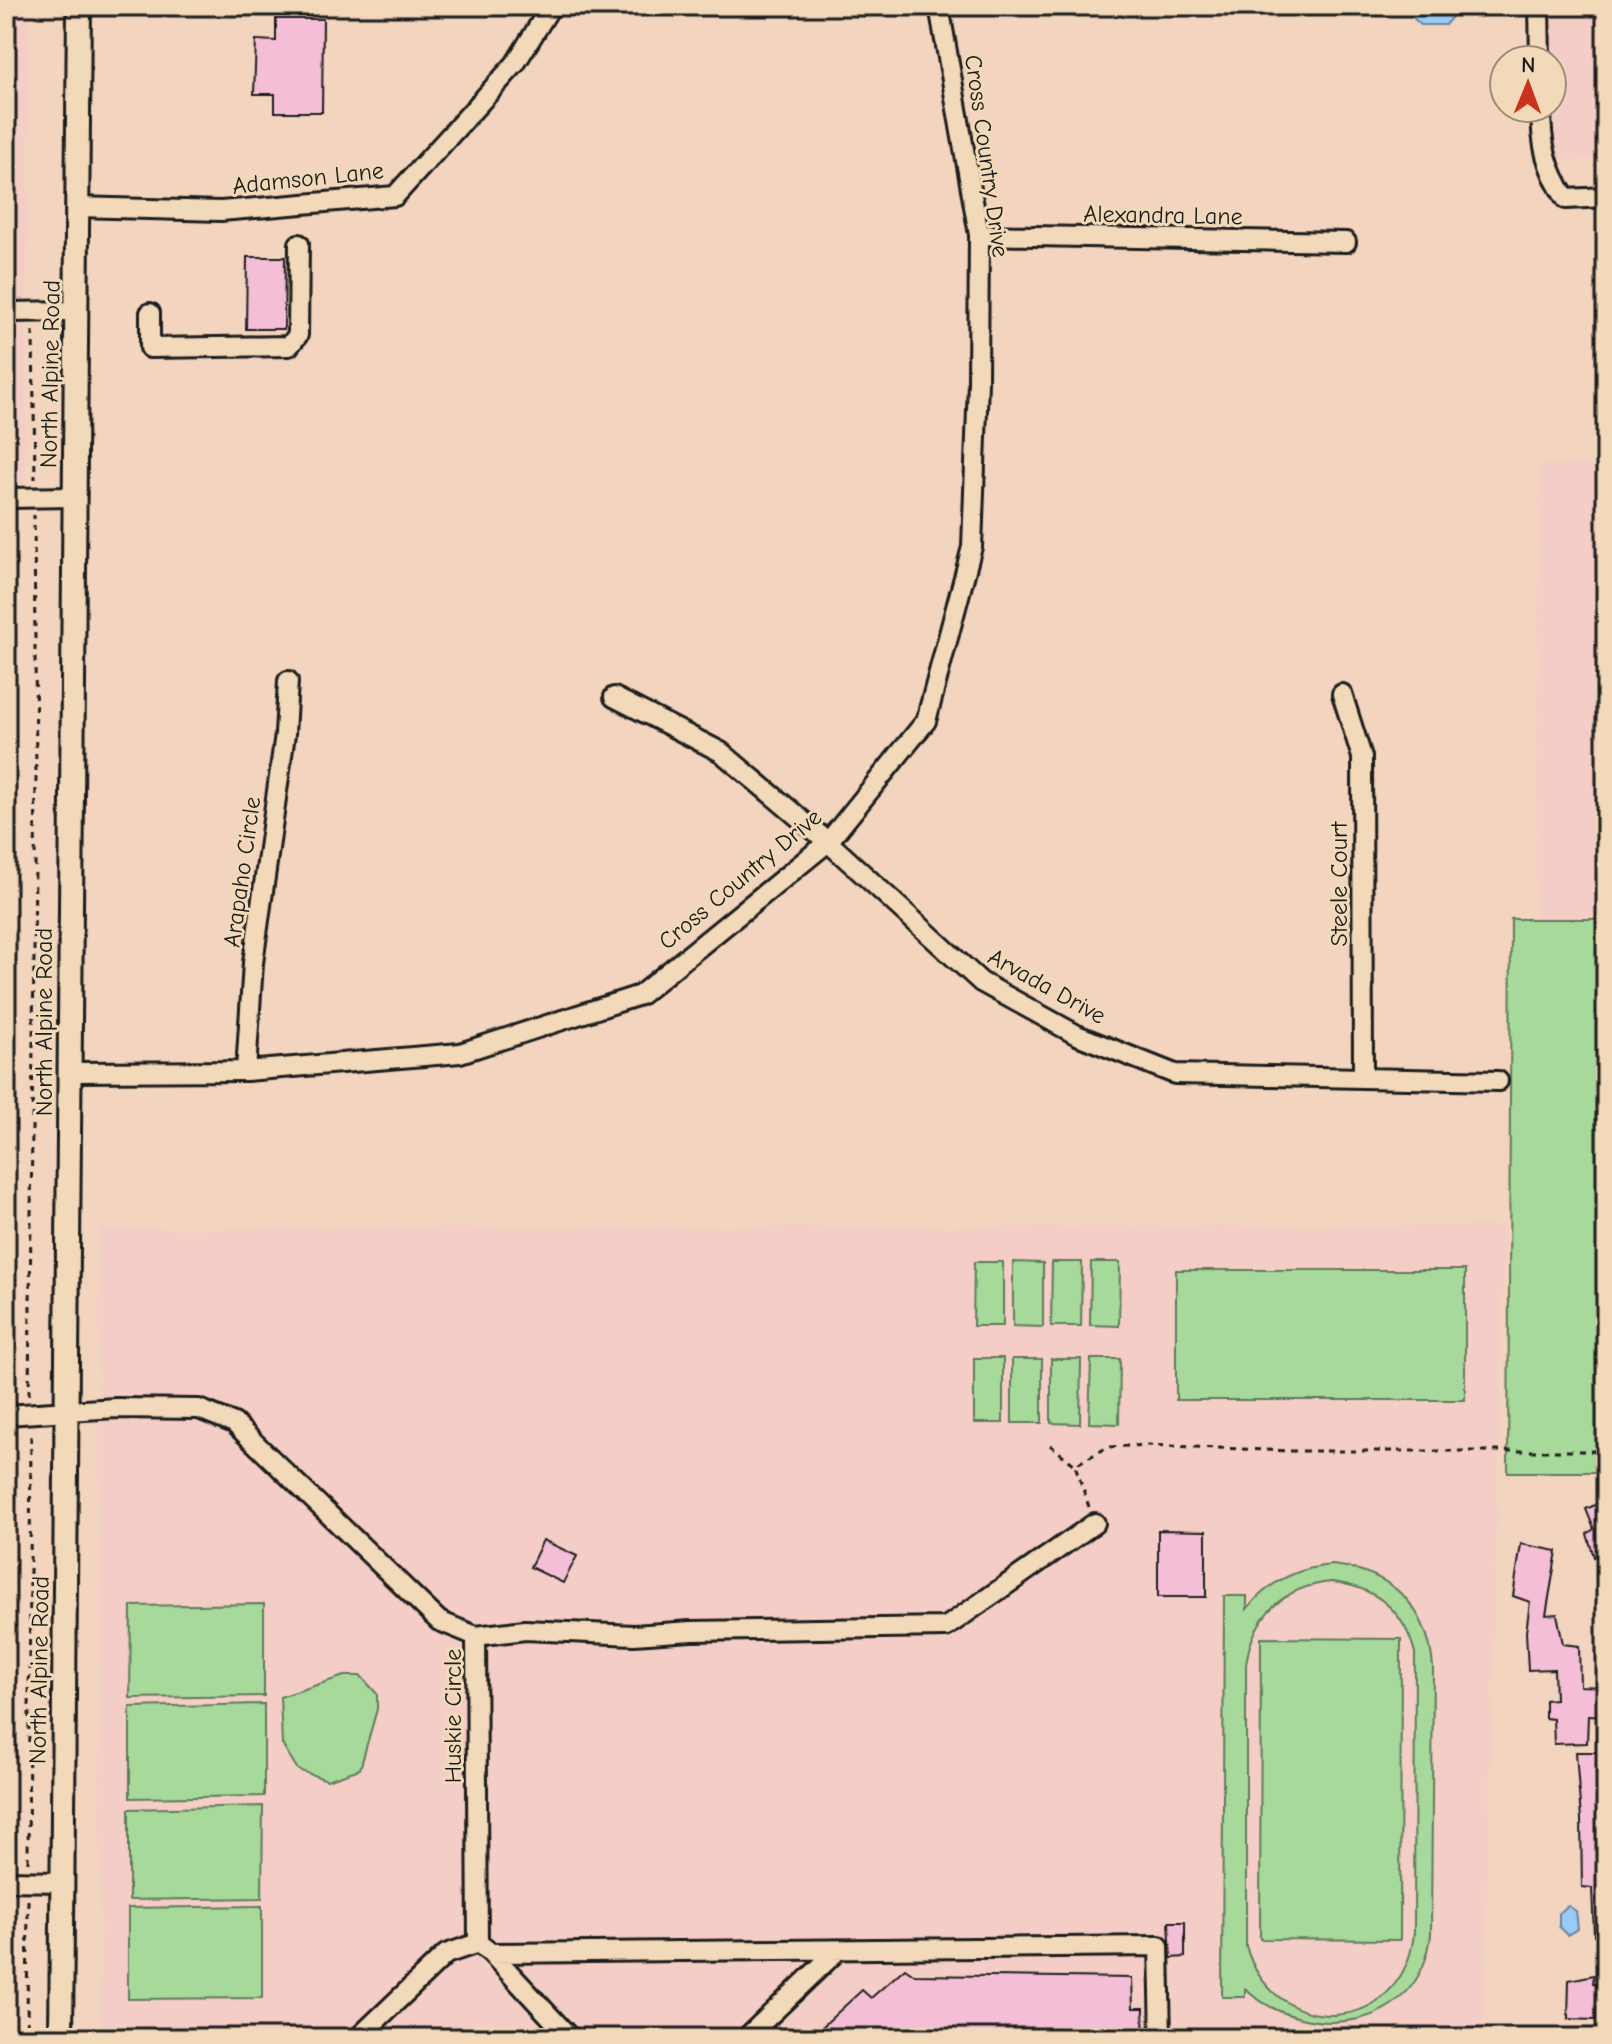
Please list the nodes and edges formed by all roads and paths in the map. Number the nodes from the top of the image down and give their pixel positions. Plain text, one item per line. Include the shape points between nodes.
1 (79, 6) edge
2 (551, 6) edge
3 (939, 6) edge
4 (1539, 6) edge
5 (1540, 44) edge
6 (1541, 124) edge
7 (1606, 197) edge
8 (77, 207) junction
9 (979, 235) junction
10 (1346, 242) dead end
11 (299, 244) dead end
12 (76, 311) junction
13 (6, 312) edge
14 (33, 312) junction
15 (150, 313) dead end
16 (75, 497) junction
17 (6, 498) edge
18 (34, 498) junction
19 (288, 681) dead end
20 (1342, 694) dead end
21 (614, 697) dead end
22 (828, 842) junction
23 (246, 1071) junction
24 (70, 1072) junction
25 (1363, 1076) junction
26 (1498, 1081) dead end
27 (67, 1413) junction
28 (29, 1414) junction
29 (6, 1415) edge
30 (1050, 1445) dead end
31 (1606, 1451) edge
32 (1075, 1465) junction
33 (1095, 1523) joint
34 (476, 1636) junction
35 (6, 1881) edge
36 (28, 1881) junction
37 (63, 1882) junction
38 (485, 1948) junction
39 (837, 1951) junction
40 (27, 2038) edge
41 (61, 2038) edge
42 (358, 2038) edge
43 (570, 2038) edge
44 (746, 2038) edge
45 (1161, 2038) edge

1 - 8 main road, North Alpine Road
2 - 8 street, Adamson Lane via 515,64 395,196 221,211
3 - 9 street, Cross Country Drive
4 - 5 street
6 - 7 street via 1550,173 1566,199
8 - 12 main road, North Alpine Road
9 - 10 street, Alexandra Lane
9 - 22 street, Cross Country Drive via 972,547 926,721
11 - 15 street via 298,335 289,346 150,348
12 - 14 street
12 - 16 main road, North Alpine Road
13 - 14 street
14 - 18 path
16 - 18 street
16 - 24 main road, North Alpine Road
17 - 18 street
18 - 28 path
19 - 23 street, Arapaho Circle via 253,963
20 - 25 street, Steele Court via 1362,757
21 - 22 street, Arvada Drive via 721,752
22 - 23 street, Cross Country Drive via 640,995 460,1053
22 - 25 street, Arvada Drive via 981,982 1077,1035 1175,1074
23 - 24 street, Cross Country Drive
24 - 27 main road, North Alpine Road
25 - 26 street, Arvada Drive
27 - 28 street, Huskie Circle
27 - 34 street, Huskie Circle via 199,1409 234,1423 439,1621
27 - 37 main road, North Alpine Road
28 - 29 street, Huskie Circle
28 - 36 path
30 - 32 path
31 - 32 path via 1289,1451 1148,1445 1108,1447
32 - 33 path
33 - 34 street via 946,1627 634,1635 525,1630
34 - 38 street, Huskie Circle
35 - 36 street
36 - 37 street
36 - 40 path
37 - 41 main road, North Alpine Road
38 - 39 street
38 - 42 street via 446,1954
38 - 43 street
39 - 44 street
39 - 45 street via 1159,1946

